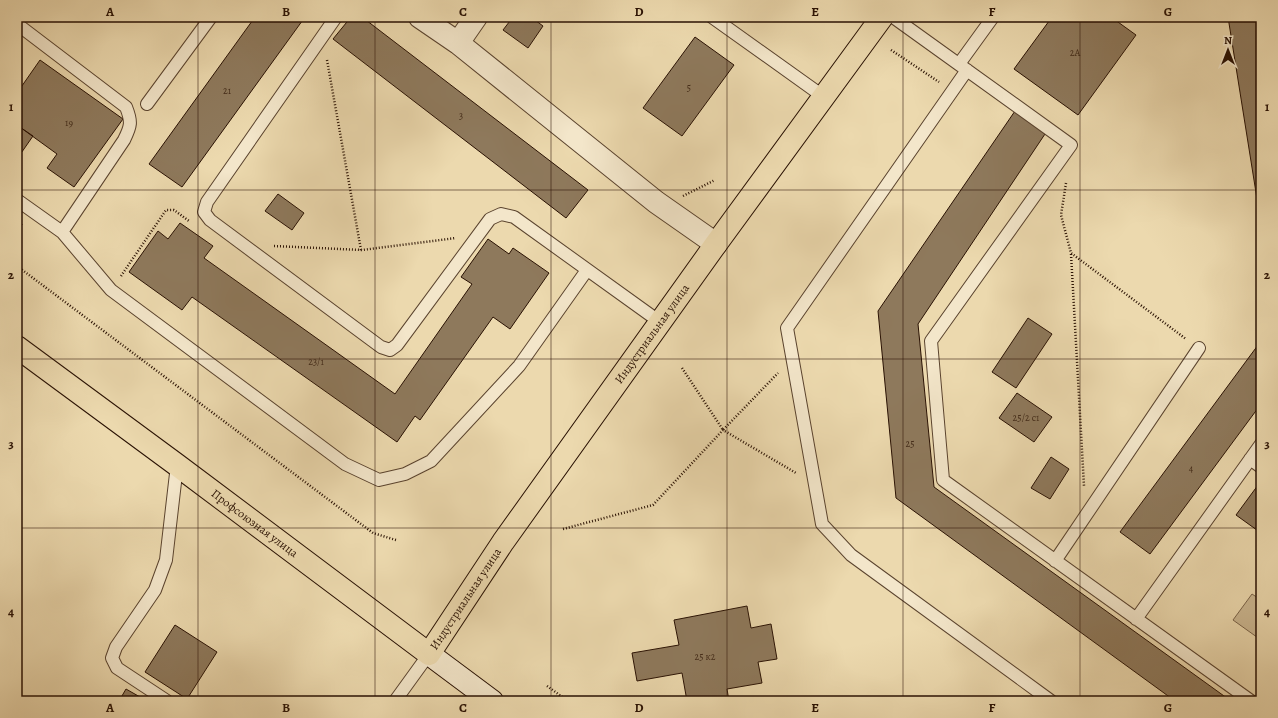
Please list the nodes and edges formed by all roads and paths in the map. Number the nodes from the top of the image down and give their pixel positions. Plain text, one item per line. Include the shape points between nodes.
1 (211, 17) edge
2 (336, 17) edge
3 (420, 17) edge
4 (476, 17) edge
5 (712, 17) edge
6 (882, 17) edge
7 (893, 17) edge
8 (993, 17) edge
9 (17, 24) edge
10 (322, 36) junction
11 (458, 43) junction
12 (890, 50) dead end
13 (963, 67) junction
14 (953, 90) junction
15 (824, 97) junction
16 (147, 104) dead end
17 (1070, 145) junction
18 (715, 180) dead end
19 (17, 200) edge
20 (656, 202) junction
21 (184, 218) dead end
22 (62, 232) junction
23 (478, 235) junction
24 (716, 244) junction
25 (243, 245) junction
26 (362, 250) junction
27 (1071, 253) junction
28 (17, 266) edge
29 (587, 270) junction
30 (112, 290) junction
31 (660, 322) junction
32 (17, 347) edge
33 (1199, 348) joint
34 (792, 358) junction
35 (682, 368) dead end
36 (723, 430) junction
37 (1261, 444) edge
38 (1250, 459) junction
39 (177, 465) junction
40 (1261, 467) edge
41 (815, 485) junction
42 (1086, 515) junction
43 (563, 529) dead end
44 (396, 540) dead end
45 (1055, 560) junction
46 (1136, 619) junction
47 (429, 654) junction
48 (547, 686) dead end
49 (167, 701) edge
50 (395, 701) edge
51 (492, 701) edge
52 (568, 701) edge
53 (1051, 701) edge
54 (1251, 701) edge

1 - 16 lane
2 - 10 lane
3 - 11 street
4 - 11 street
5 - 15 lane
6 - 15 highway, Индустриальная улица
7 - 13 lane
8 - 13 lane
9 - 22 lane via 126,107 131,118 124,140
10 - 25 lane via 207,202 204,212 210,220
10 - 26 path
11 - 20 street
12 - 14 path
13 - 14 lane
13 - 17 lane
14 - 34 lane via 787,328
15 - 24 highway, Индустриальная улица
17 - 27 path via 1061,215
17 - 45 lane via 931,341 943,480
18 - 20 path via 682,196
19 - 22 lane
20 - 24 street
21 - 30 path via 174,210 166,210
22 - 30 lane
23 - 25 lane via 390,350 380,347
23 - 26 path
23 - 29 lane via 490,219 501,214 514,217
24 - 31 highway, Индустриальная улица
25 - 26 path
27 - 33 path
27 - 42 path
28 - 44 path via 373,533
29 - 30 lane via 519,366 431,461 405,474 379,480 345,464
29 - 31 lane
31 - 47 highway, Индустриальная улица via 503,542
32 - 39 highway, Профсоюзная улица
33 - 42 lane
34 - 36 path
34 - 41 lane
35 - 36 path
36 - 41 path
36 - 43 path via 653,505
37 - 38 lane
38 - 40 lane
38 - 46 lane
39 - 47 highway, Профсоюзная улица
39 - 49 lane via 166,560 155,590 116,647 112,658 117,668
41 - 53 lane via 822,524 851,555
42 - 45 lane
45 - 46 lane
46 - 54 lane
47 - 50 lane
47 - 51 street, Профсоюзная улица
48 - 52 path

